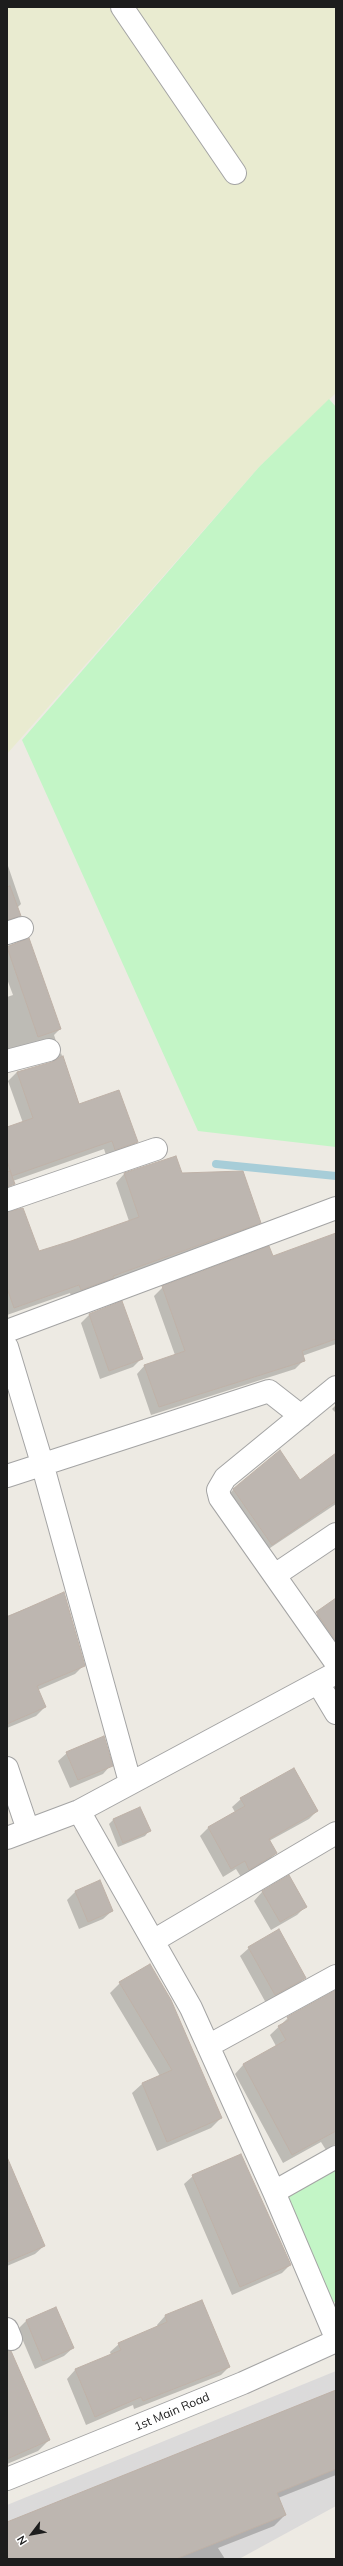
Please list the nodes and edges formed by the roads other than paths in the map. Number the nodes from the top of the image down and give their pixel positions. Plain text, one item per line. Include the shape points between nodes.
1 (122, 7) edge
2 (235, 173) dead end
3 (49, 1050) dead end
4 (7, 1061) edge
5 (156, 1148) dead end
6 (7, 1200) edge
7 (336, 1208) edge
8 (7, 1332) edge
9 (7, 1347) edge
10 (336, 1387) edge
11 (301, 1416) junction
12 (42, 1464) junction
13 (7, 1476) edge
14 (336, 1534) edge
15 (275, 1575) junction
16 (336, 1663) edge
17 (327, 1678) edge
18 (336, 1713) edge
19 (7, 1768) edge
20 (130, 1782) junction
21 (79, 1811) junction
22 (28, 1830) junction
23 (336, 1833) edge
24 (7, 1838) edge
25 (153, 1941) junction
26 (336, 1976) edge
27 (208, 2046) junction
28 (336, 2157) edge
29 (274, 2192) junction
30 (336, 2338) edge
31 (336, 2341) edge
32 (7, 2479) edge

1 - 2 street
3 - 4 street
5 - 6 street
7 - 8 street
9 - 12 street
10 - 11 street
11 - 12 street via 269,1391
11 - 15 street via 225,1478 218,1490 220,1498
12 - 13 street
12 - 20 street
14 - 15 street
15 - 16 street
17 - 18 street
17 - 20 street
19 - 22 street
20 - 21 street
21 - 22 street
21 - 25 street
22 - 24 street
23 - 25 street
25 - 27 street via 191,2008
26 - 27 street
27 - 29 street
28 - 29 street
29 - 30 street
31 - 32 street, 1st Main Road via 243,2383

